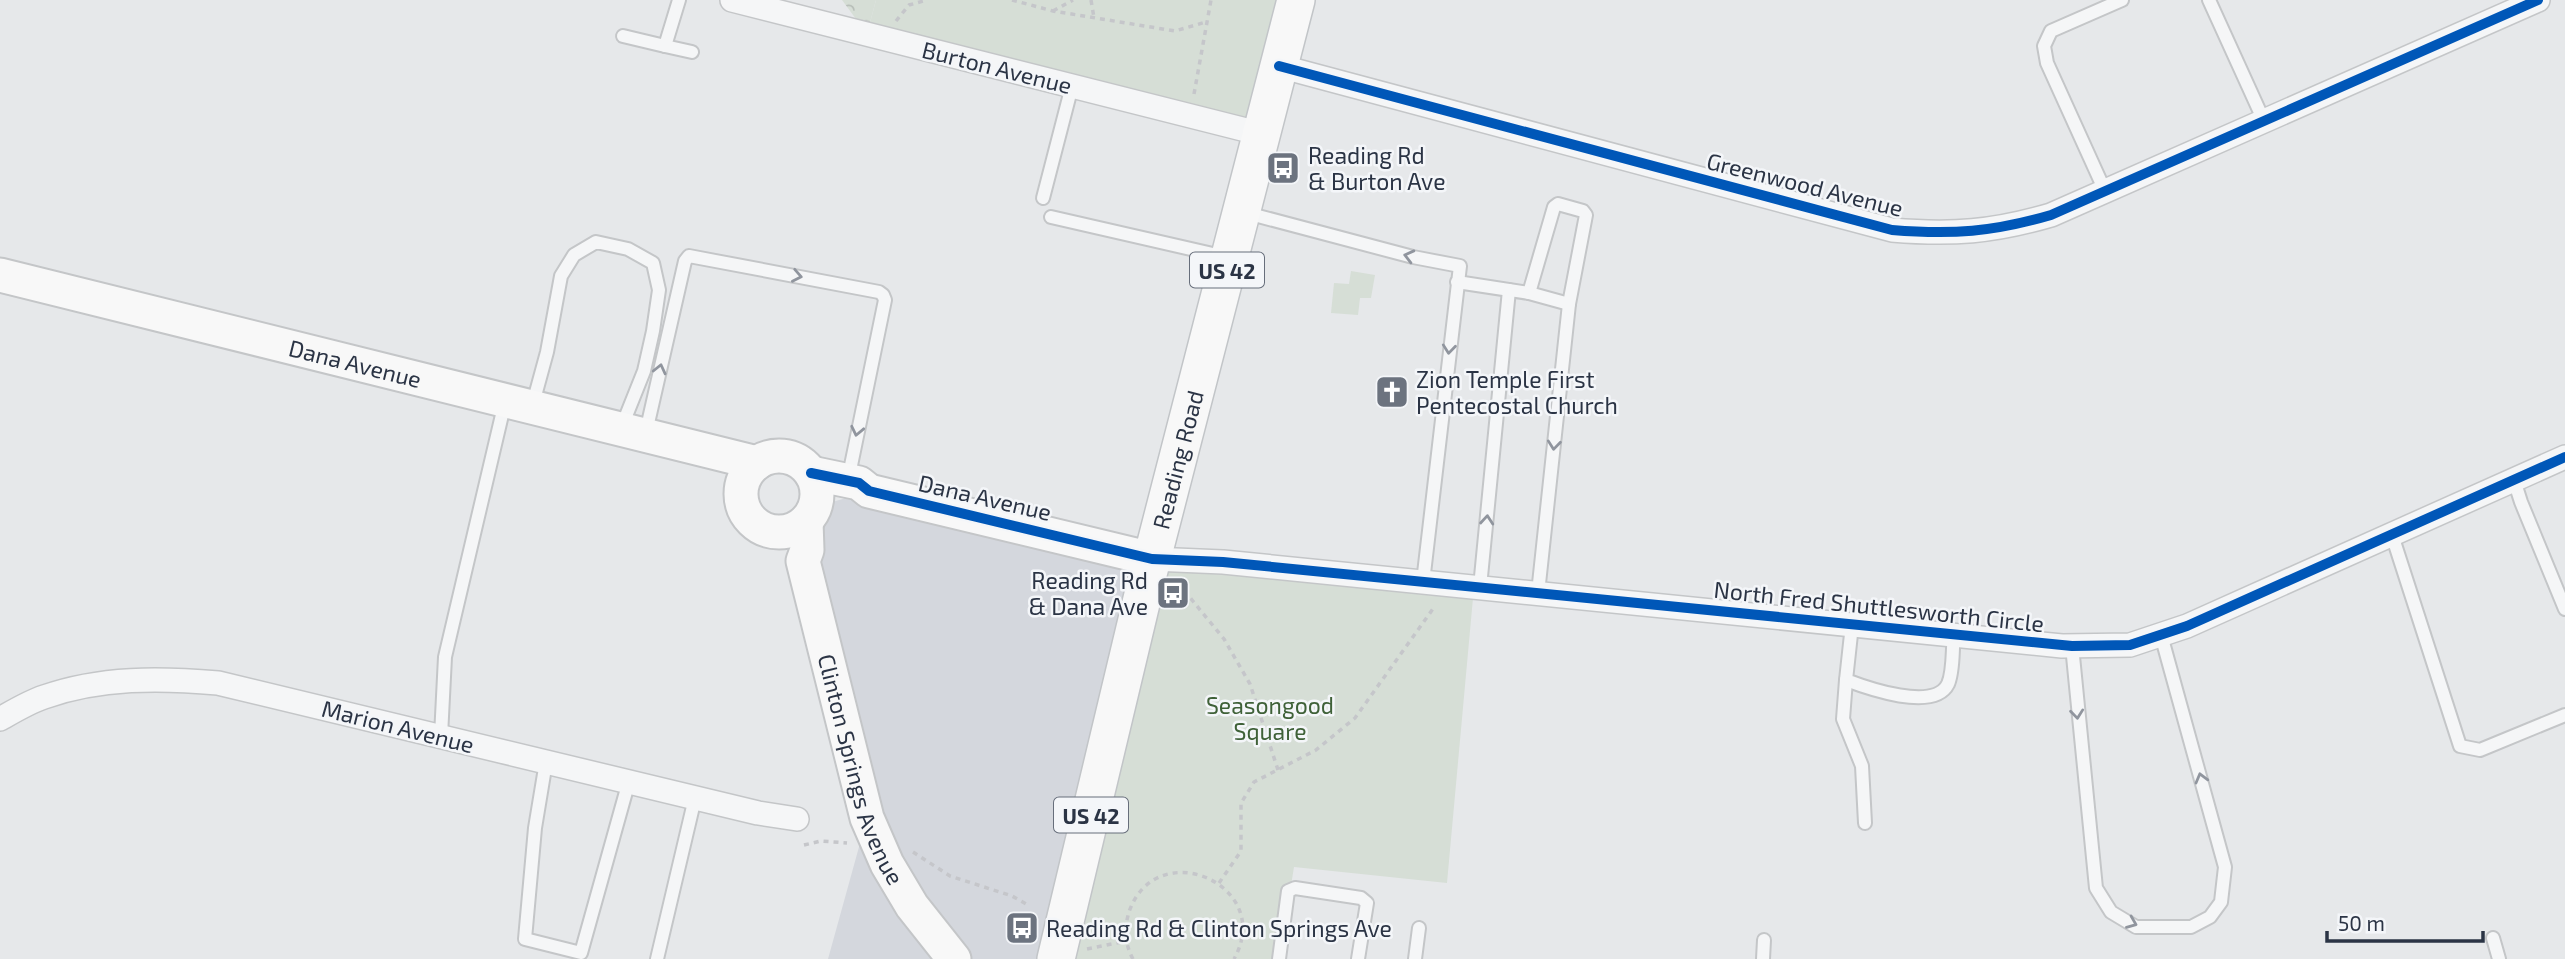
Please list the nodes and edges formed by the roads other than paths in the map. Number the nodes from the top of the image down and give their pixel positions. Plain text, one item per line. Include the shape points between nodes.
1 (679, 0) edge
2 (732, 0) edge
3 (1296, 0) edge
4 (2122, 0) edge
5 (2209, 0) edge
6 (2538, 0) edge
7 (623, 36) dead end
8 (665, 46) junction
9 (692, 52) dead end
10 (1279, 66) junction
11 (1072, 86) junction
12 (2264, 121) junction
13 (1262, 134) junction
14 (2105, 191) junction
15 (1043, 198) dead end
16 (1242, 212) junction
17 (1051, 217) dead end
18 (1230, 258) junction
19 (0, 275) edge
20 (1457, 282) junction
21 (1509, 290) junction
22 (1529, 293) junction
23 (1569, 304) junction
24 (519, 405) junction
25 (633, 433) junction
26 (709, 451) junction
27 (2565, 457) edge
28 (757, 463) junction
29 (811, 473) junction
30 (2514, 480) junction
31 (858, 486) junction
32 (741, 492) junction
33 (799, 520) junction
34 (2392, 535) junction
35 (1165, 571) junction
36 (1423, 582) junction
37 (1480, 587) junction
38 (1538, 593) junction
39 (2565, 609) edge
40 (1852, 625) junction
41 (1954, 635) junction
42 (2161, 635) junction
43 (2072, 646) junction
44 (1846, 680) junction
45 (2565, 715) edge
46 (0, 719) edge
47 (441, 736) junction
48 (546, 762) junction
49 (629, 781) junction
50 (695, 797) junction
51 (797, 819) dead end
52 (1865, 823) dead end
53 (1419, 928) dead end
54 (2493, 938) dead end
55 (1764, 940) dead end
56 (1070, 955) edge
57 (657, 959) edge
58 (954, 959) edge
59 (1279, 959) edge
60 (1358, 959) edge
61 (1415, 959) edge
62 (1763, 959) edge
63 (2499, 959) edge

1 - 8 lane
2 - 11 street, Burton Avenue
3 - 10 main road, Reading Road / US 42
4 - 14 lane via 2051,31 2044,46 2050,73
5 - 12 lane
6 - 12 street, Greenwood Avenue
7 - 8 lane
8 - 9 lane
10 - 13 main road, Reading Road / US 42
10 - 14 street, Greenwood Avenue via 1892,230 1939,234 2015,226
11 - 13 street, Burton Avenue
11 - 15 lane
12 - 14 street, Greenwood Avenue
13 - 16 main road, Reading Road / US 42
16 - 18 main road, Reading Road / US 42
20 -> 16 lane via 1460,266
17 - 18 lane
18 - 35 main road, Reading Road / US 42
19 - 24 street, Dana Avenue
20 - 21 lane
20 -> 36 lane
21 - 22 lane
37 -> 21 lane
22 - 23 lane
22 - 23 lane via 1553,207 1558,204 1586,215
23 -> 38 lane
24 - 25 street, Dana Avenue
24 - 25 lane via 547,352 561,276 574,256 596,242 628,249 653,263 659,290
24 - 47 lane via 445,657
25 - 26 street, Dana Avenue
25 -> 31 lane via 689,256 879,292 885,300
26 - 28 street, Dana Avenue
26 - 32 street
27 - 30 street, North Fred Shuttlesworth Circle
28 - 29 street via 768,457 792,458
28 - 32 street via 743,481
29 - 31 street, Dana Avenue
29 - 33 street via 816,484
30 - 34 street, North Fred Shuttlesworth Circle
30 - 39 lane
31 - 33 street
31 - 35 street, Dana Avenue
32 - 33 street via 746,514 754,523
33 - 58 street, Clinton Springs Avenue via 791,552 803,561 867,818 912,906
34 - 42 street, North Fred Shuttlesworth Circle
34 - 45 lane via 2460,746 2480,750
35 - 36 street, North Fred Shuttlesworth Circle via 1223,562
35 - 56 main road, Reading Road / US 42
36 - 37 street, North Fred Shuttlesworth Circle
37 - 38 street, North Fred Shuttlesworth Circle
38 - 40 street, North Fred Shuttlesworth Circle
40 - 41 street, North Fred Shuttlesworth Circle
40 - 44 lane
41 - 43 street, North Fred Shuttlesworth Circle
41 - 44 lane via 1948,684 1930,697 1876,691
42 - 43 street, North Fred Shuttlesworth Circle via 2130,645
43 -> 42 lane via 2096,888 2111,912 2136,927 2191,928 2210,917 2221,901 2225,867
44 - 52 lane via 1843,719 1862,766
46 - 47 street, Marion Avenue via 70,689 119,680 169,678 218,683
47 - 48 street, Marion Avenue
48 - 49 street, Marion Avenue
48 - 49 lane via 525,939 581,953
49 - 50 street, Marion Avenue
50 - 51 street, Marion Avenue
50 - 57 lane
53 - 61 lane
54 - 63 lane
55 - 62 lane
59 - 60 lane via 1285,901 1288,891 1295,888 1361,898 1367,903

